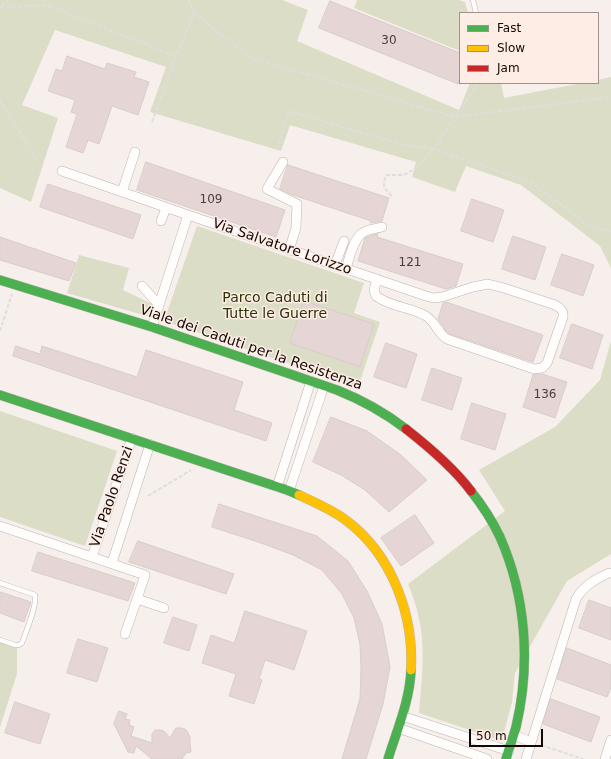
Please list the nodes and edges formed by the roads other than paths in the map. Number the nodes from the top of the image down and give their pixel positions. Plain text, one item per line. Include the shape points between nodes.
1 (473, 0) edge
2 (476, 12) edge
3 (134, 152) dead end
4 (283, 162) dead end
5 (62, 170) dead end
6 (122, 192) junction
7 (166, 208) junction
8 (188, 215) junction
9 (162, 221) dead end
10 (382, 227) dead end
11 (344, 241) dead end
12 (289, 250) junction
13 (335, 265) junction
14 (346, 269) junction
15 (0, 280) edge
16 (377, 280) junction
17 (142, 286) dead end
18 (159, 305) junction
19 (152, 327) junction
20 (311, 381) junction
21 (324, 386) junction
22 (0, 395) edge
23 (132, 438) junction
24 (150, 444) junction
25 (277, 487) junction
26 (289, 491) junction
27 (0, 526) edge
28 (92, 556) junction
29 (112, 563) junction
30 (609, 573) dead end
31 (0, 583) edge
32 (137, 599) junction
33 (164, 608) dead end
34 (125, 634) dead end
35 (0, 640) edge
36 (402, 716) junction
37 (398, 728) junction
38 (514, 736) junction
39 (611, 740) edge
40 (531, 742) junction
41 (507, 755) edge
42 (388, 759) edge
43 (486, 759) edge
44 (526, 759) edge
45 (604, 759) edge

1 - 2 lane
3 - 6 street
4 - 12 street via 267,189 297,204 296,228
5 - 6 street, Via Salvatore Lorizzo
6 - 7 street, Via Salvatore Lorizzo
7 - 8 street, Via Salvatore Lorizzo
7 - 9 street
8 - 12 street, Via Salvatore Lorizzo
8 - 18 street
10 - 14 street via 368,230 359,236
11 - 13 street
12 - 13 street, Via Salvatore Lorizzo
13 - 14 street, Via Salvatore Lorizzo
14 - 16 street, Via Salvatore Lorizzo
15 - 19 street, Viale dei Caduti per la Resistenza
16 - 16 street, Via Salvatore Lorizzo via 439,298 473,286 488,284 558,306 563,315 547,363 542,368 534,369 447,339 427,316 376,296 374,290
17 - 18 street
18 - 19 street
19 - 20 street, Viale dei Caduti per la Resistenza
20 - 21 street, Viale dei Caduti per la Resistenza
20 - 25 street
21 - 26 street
21 - 38 street, Viale dei Caduti per la Resistenza via 366,403 414,434 461,478 498,532 521,602 524,636 524,681
22 - 23 street
23 - 24 street
23 - 28 street, Via Paolo Renzi
24 - 25 street
24 - 29 street, Via Paolo Renzi
25 - 26 street
26 - 36 street via 326,508 348,522 370,543 388,568 403,606 411,645 411,674
27 - 28 street, Via Paolo Renzi
28 - 29 street, Via Paolo Renzi
29 - 32 street, Via Paolo Renzi via 145,575
30 - 40 street via 586,586 576,598
31 - 35 lane via 35,595 36,599 22,643 16,645
32 - 33 street
32 - 34 street, Via Paolo Renzi
36 - 37 street
36 - 41 street
37 - 42 street
37 - 43 street
38 - 40 street
38 - 41 street, Viale dei Caduti per la Resistenza
39 - 45 street
40 - 44 street

